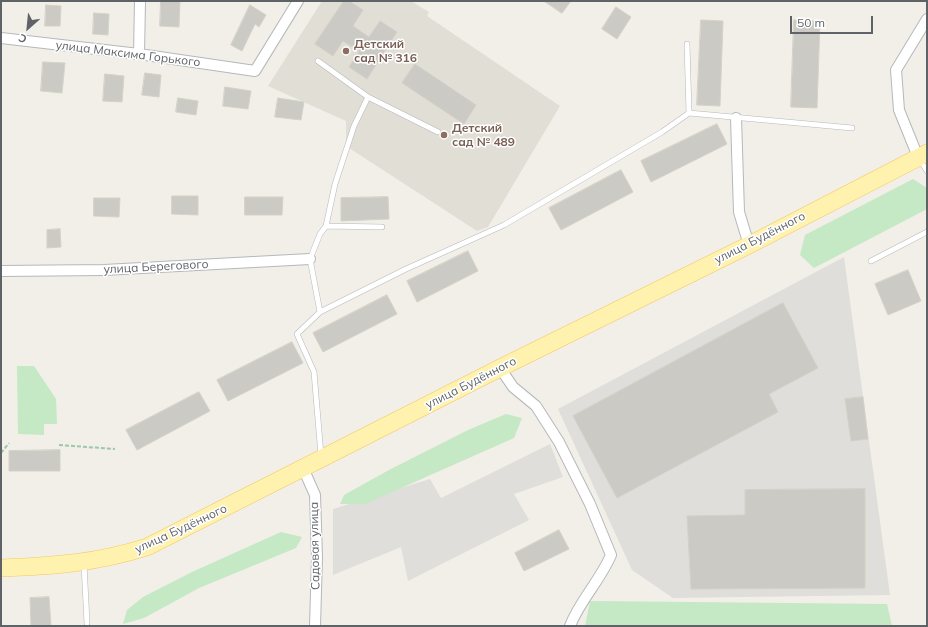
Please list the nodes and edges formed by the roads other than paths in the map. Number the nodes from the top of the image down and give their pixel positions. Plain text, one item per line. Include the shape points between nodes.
1 (140, 1) edge
2 (298, 1) edge
3 (927, 19) edge
4 (1, 38) edge
5 (687, 44) dead end
6 (139, 54) junction
7 (318, 61) dead end
8 (368, 97) junction
9 (689, 113) junction
10 (736, 118) junction
11 (852, 128) dead end
12 (438, 132) dead end
13 (924, 160) edge
14 (326, 226) junction
15 (382, 227) dead end
16 (927, 232) edge
17 (749, 245) junction
18 (310, 259) junction
19 (871, 261) dead end
20 (1, 271) edge
21 (320, 312) junction
22 (500, 368) junction
23 (321, 458) junction
24 (304, 468) junction
25 (84, 563) junction
26 (1, 568) edge
27 (87, 623) dead end
28 (315, 626) edge
29 (570, 626) edge

1 - 6 street
2 - 6 street, улица Максима Горького via 255,71
3 - 13 street via 896,70 899,110
4 - 6 street, улица Максима Горького
5 - 9 lane
7 - 8 lane
8 - 12 lane
8 - 14 lane via 354,126 335,184
9 - 10 lane
9 - 21 lane via 662,132 504,225 406,268
10 - 11 lane
10 - 17 street via 739,212
13 - 17 main road, улица Будённого
14 - 15 lane
14 - 18 lane
16 - 19 lane
17 - 22 main road, улица Будённого
18 - 20 street, улица Берегового via 104,270
18 - 21 lane
21 - 23 lane via 296,334 314,372
22 - 23 main road, улица Будённого
22 - 29 street via 513,387 536,406 559,442 590,504 611,555 605,569 576,610
23 - 24 main road, улица Будённого
24 - 25 main road, улица Будённого via 147,547 114,558
24 - 28 street, Садовая улица via 315,495
25 - 26 main road, улица Будённого
25 - 27 lane

